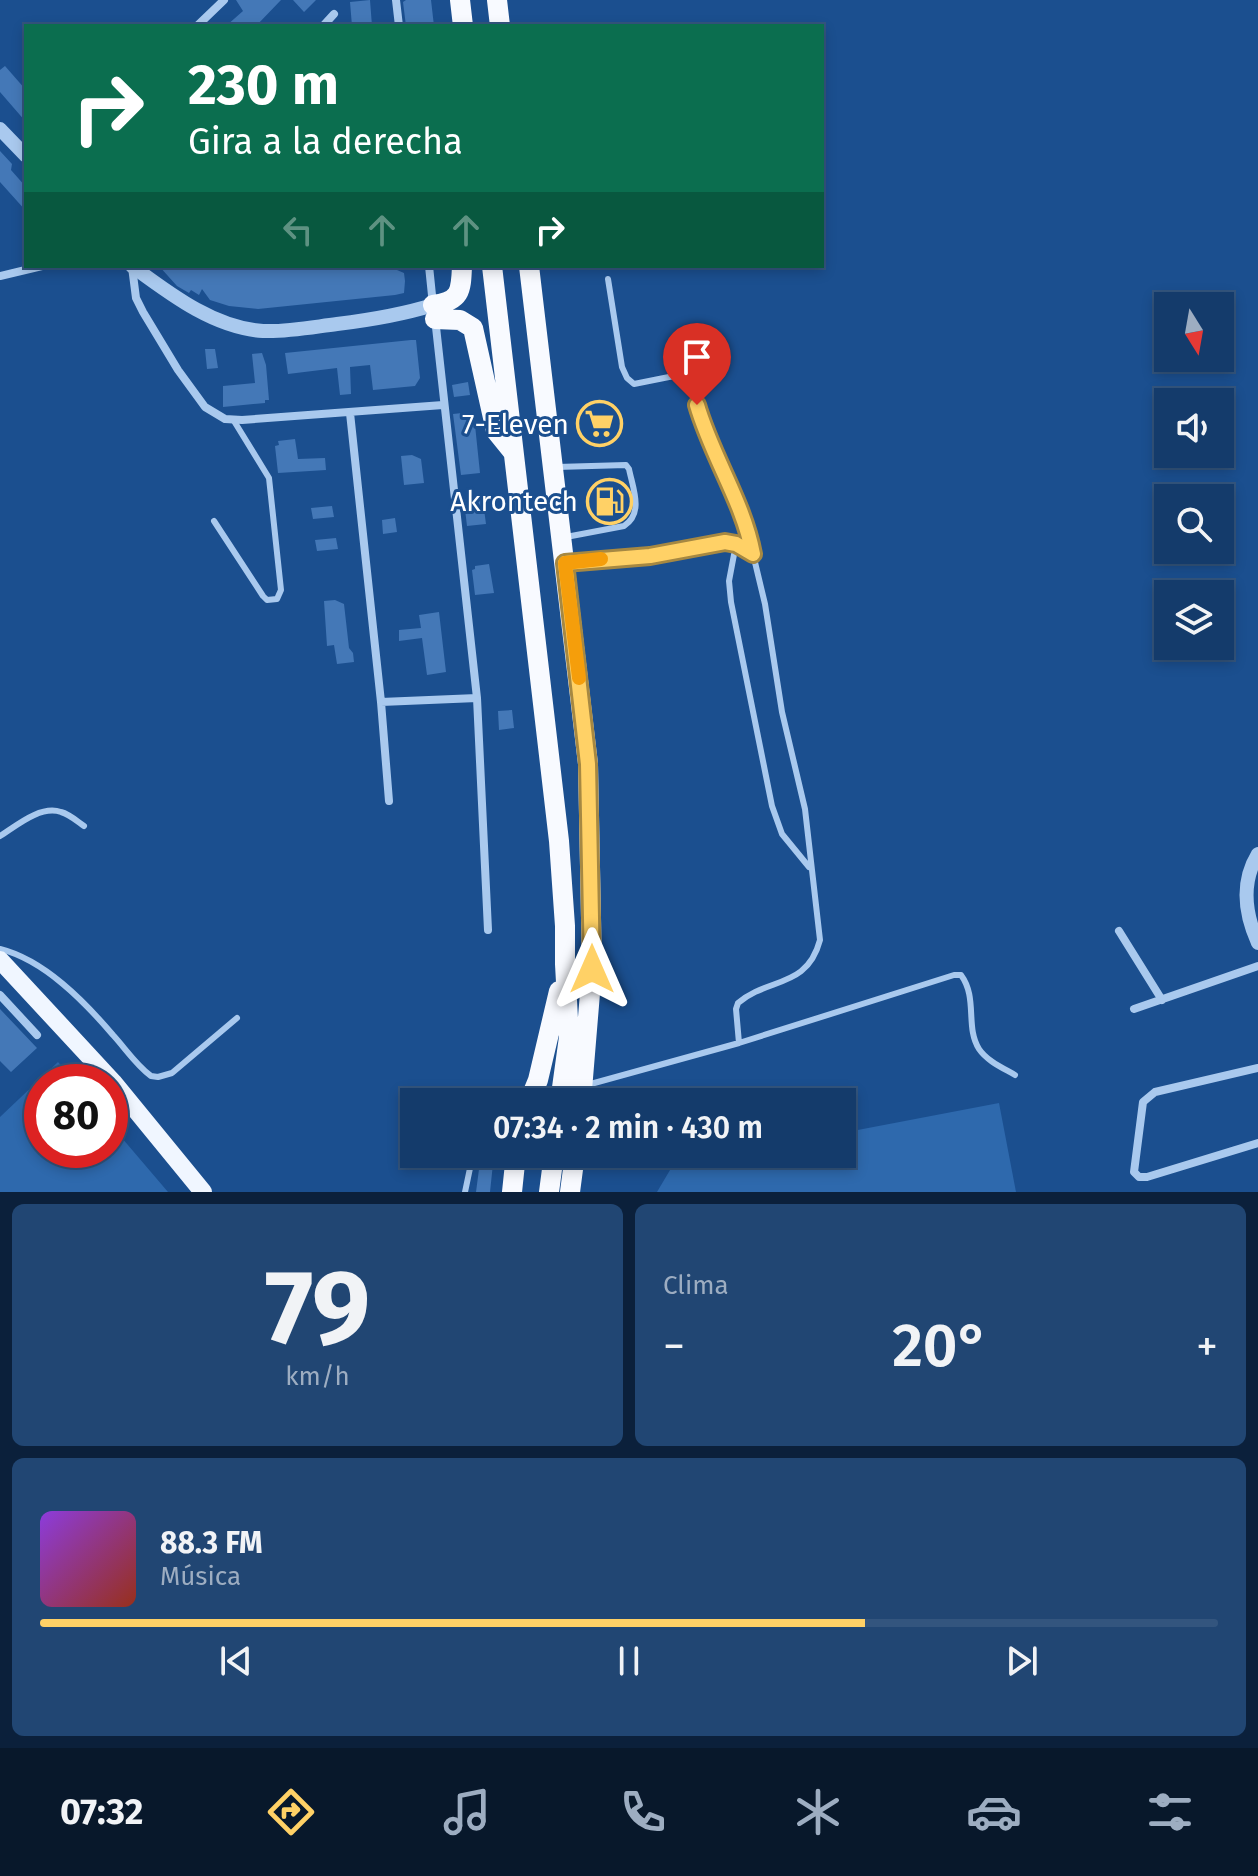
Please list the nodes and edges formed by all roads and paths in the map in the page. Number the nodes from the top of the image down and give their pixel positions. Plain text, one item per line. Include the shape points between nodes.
1 (224, 0) edge
2 (396, 0) edge
3 (460, 0) edge
4 (497, 0) edge
5 (334, 14) dead end
6 (199, 24) edge
7 (325, 24) edge
8 (399, 24) edge
9 (463, 24) edge
10 (500, 24) edge
11 (0, 129) edge
12 (24, 154) edge
13 (34, 268) edge
14 (132, 268) edge
15 (135, 268) edge
16 (429, 268) edge
17 (462, 268) edge
18 (492, 268) edge
19 (529, 268) edge
20 (0, 276) edge
21 (608, 279) dead end
22 (434, 312) junction
23 (721, 356) dead end
24 (693, 387) dead end
25 (443, 405) junction
26 (350, 413) junction
27 (234, 421) junction
28 (513, 452) junction
29 (553, 467) junction
30 (214, 521) dead end
31 (562, 538) junction
32 (736, 544) junction
33 (753, 554) junction
34 (565, 563) junction
35 (477, 698) junction
36 (381, 702) junction
37 (389, 801) dead end
38 (84, 826) dead end
39 (0, 836) edge
40 (1258, 854) edge
41 (809, 867) junction
42 (488, 930) dead end
43 (1119, 931) dead end
44 (1258, 943) edge
45 (0, 949) edge
46 (0, 960) edge
47 (565, 964) junction
48 (1258, 966) edge
49 (0, 995) edge
50 (1162, 1000) junction
51 (1134, 1009) dead end
52 (237, 1018) dead end
53 (37, 1035) dead end
54 (739, 1043) junction
55 (1258, 1068) edge
56 (1015, 1075) dead end
57 (533, 1088) edge
58 (562, 1088) edge
59 (582, 1088) edge
60 (600, 1088) edge
61 (1258, 1143) edge
62 (470, 1168) edge
63 (515, 1168) edge
64 (573, 1168) edge
65 (203, 1192) edge
66 (465, 1192) edge
67 (512, 1192) edge
68 (570, 1192) edge

1 - 6 street
2 - 8 street
3 - 9 highway
4 - 10 highway
5 - 7 street
11 - 12 street
13 - 20 street
14 - 27 street via 136,298 178,370 209,411
15 - 22 street via 207,315 260,331
16 - 22 street
17 - 22 highway via 459,293
18 - 28 highway
19 - 29 highway
21 - 23 lane via 622,367 634,384 714,368
22 - 25 street
22 - 28 highway via 473,328 496,431
24 - 33 lane
25 - 26 street
25 - 35 street
26 - 27 street
26 - 36 street
27 - 30 lane via 269,478 281,590 277,599 263,596
28 - 47 highway via 559,841
29 - 31 highway
29 - 31 lane via 626,465 637,508 624,526
31 - 34 highway
32 - 33 lane
32 - 34 lane via 712,542 650,556
32 - 41 lane via 731,602 772,806 788,844
33 - 41 lane via 805,809
34 - 59 highway via 591,817 592,969
35 - 36 street
35 - 42 street
36 - 37 street
38 - 39 lane via 60,811 44,812
40 - 44 street via 1246,896
41 - 54 lane via 820,940 815,957 802,972 738,1003
43 - 50 street
45 - 52 lane via 55,978 151,1076 172,1073
46 - 65 main road via 113,1082
47 - 57 highway
47 - 58 highway via 569,1037
48 - 50 street
49 - 53 street
50 - 51 street
54 - 56 lane via 961,975 969,986 974,1038 981,1051
54 - 60 lane
55 - 61 street via 1147,1097 1134,1172 1147,1177
62 - 66 lane
63 - 67 highway
64 - 68 highway

